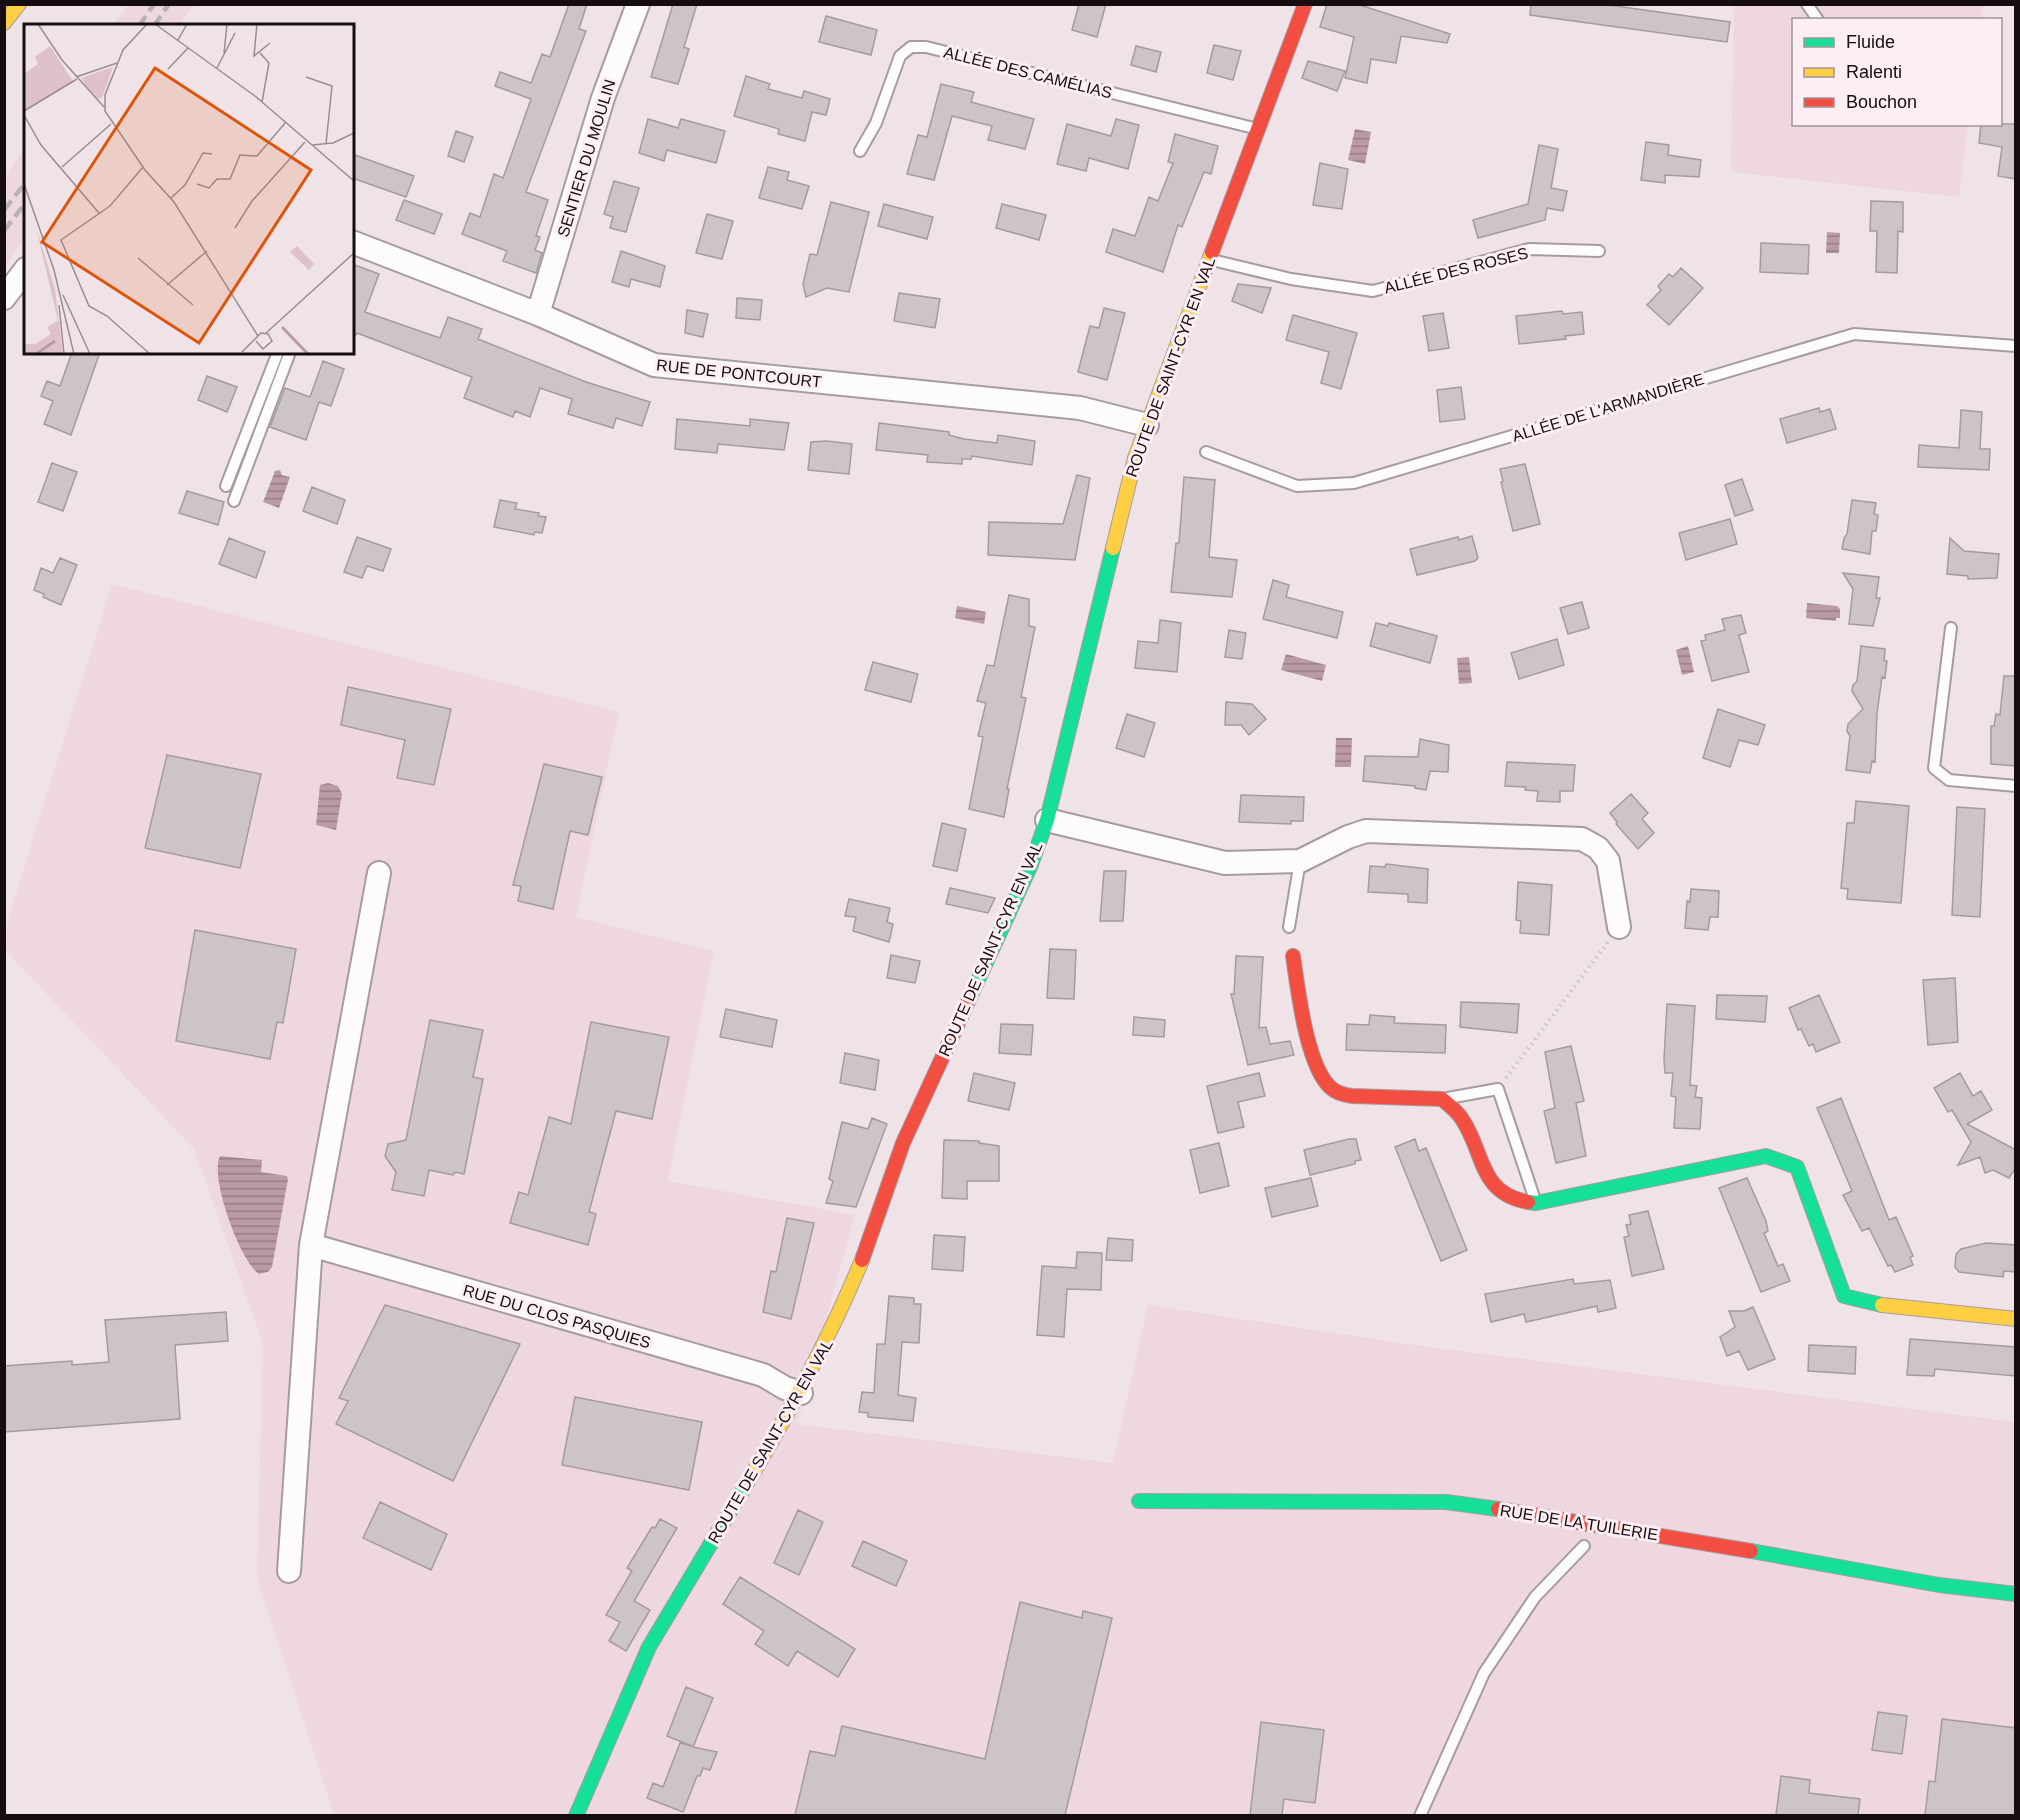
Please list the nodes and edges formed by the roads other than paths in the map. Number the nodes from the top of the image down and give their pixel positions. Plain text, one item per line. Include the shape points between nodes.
1 (19, 4) edge
2 (638, 4) edge
3 (1305, 4) edge
4 (1807, 4) edge
5 (1817, 18) edge
6 (4, 23) edge
7 (1258, 129) junction
8 (860, 151) dead end
9 (354, 243) edge
10 (1599, 251) dead end
11 (1209, 259) junction
12 (24, 272) edge
13 (4, 298) edge
14 (538, 314) junction
15 (2016, 346) edge
16 (277, 354) edge
17 (289, 354) edge
18 (1147, 425) junction
19 (1206, 452) dead end
20 (226, 486) dead end
21 (234, 501) dead end
22 (1951, 628) dead end
23 (2016, 786) edge
24 (1047, 820) junction
25 (1300, 861) junction
26 (379, 873) dead end
27 (1289, 927) dead end
28 (1619, 927) road end
29 (1293, 956) dead end
30 (1442, 1099) junction
31 (1536, 1203) junction
32 (310, 1245) junction
33 (2016, 1319) edge
34 (801, 1393) junction
35 (1139, 1501) dead end
36 (1584, 1546) dead end
37 (289, 1571) dead end
38 (2016, 1594) edge
39 (576, 1815) edge
40 (1420, 1815) edge

1 - 6 street
2 - 14 street, SENTIER DU MOULIN via 603,98
3 - 7 street, ROUTE DE SAINT-CYR EN VAL
4 - 5 lane
7 - 8 lane, ALLÉE DES CAMÉLIAS via 926,46 911,47 900,56 876,123
7 - 11 street, ROUTE DE SAINT-CYR EN VAL
9 - 14 street, RUE DE PONTCOURT
10 - 11 lane, ALLÉE DES ROSES via 1529,249 1373,291 1291,279
11 - 18 street, ROUTE DE SAINT-CYR EN VAL
12 - 13 street
14 - 18 street, RUE DE PONTCOURT via 654,365 1080,408
15 - 19 lane, ALLÉE DE L'ARMANDIÈRE via 1854,334 1354,483 1297,486
16 - 20 lane
17 - 21 lane
18 - 24 street, ROUTE DE SAINT-CYR EN VAL via 1111,548
22 - 23 lane via 1934,768 1949,780
24 - 25 street via 1225,863
24 - 34 street, ROUTE DE SAINT-CYR EN VAL via 1030,867 903,1143 862,1261
25 - 27 lane
25 - 28 street via 1366,831 1582,839 1598,848 1608,861
26 - 32 street
29 - 30 street via 1315,1064 1325,1083 1339,1094
30 - 31 street via 1461,1118 1486,1175 1498,1191 1514,1201
30 - 31 lane via 1498,1089
31 - 33 street via 1766,1156 1797,1167 1844,1296 1890,1307
32 - 34 street, RUE DU CLOS PASQUIES via 763,1376
32 - 37 street
34 - 39 street, ROUTE DE SAINT-CYR EN VAL via 649,1647
35 - 38 street, RUE DE LA TUILERIE via 1446,1502 1559,1517 1939,1585
36 - 40 lane via 1535,1597 1484,1673

